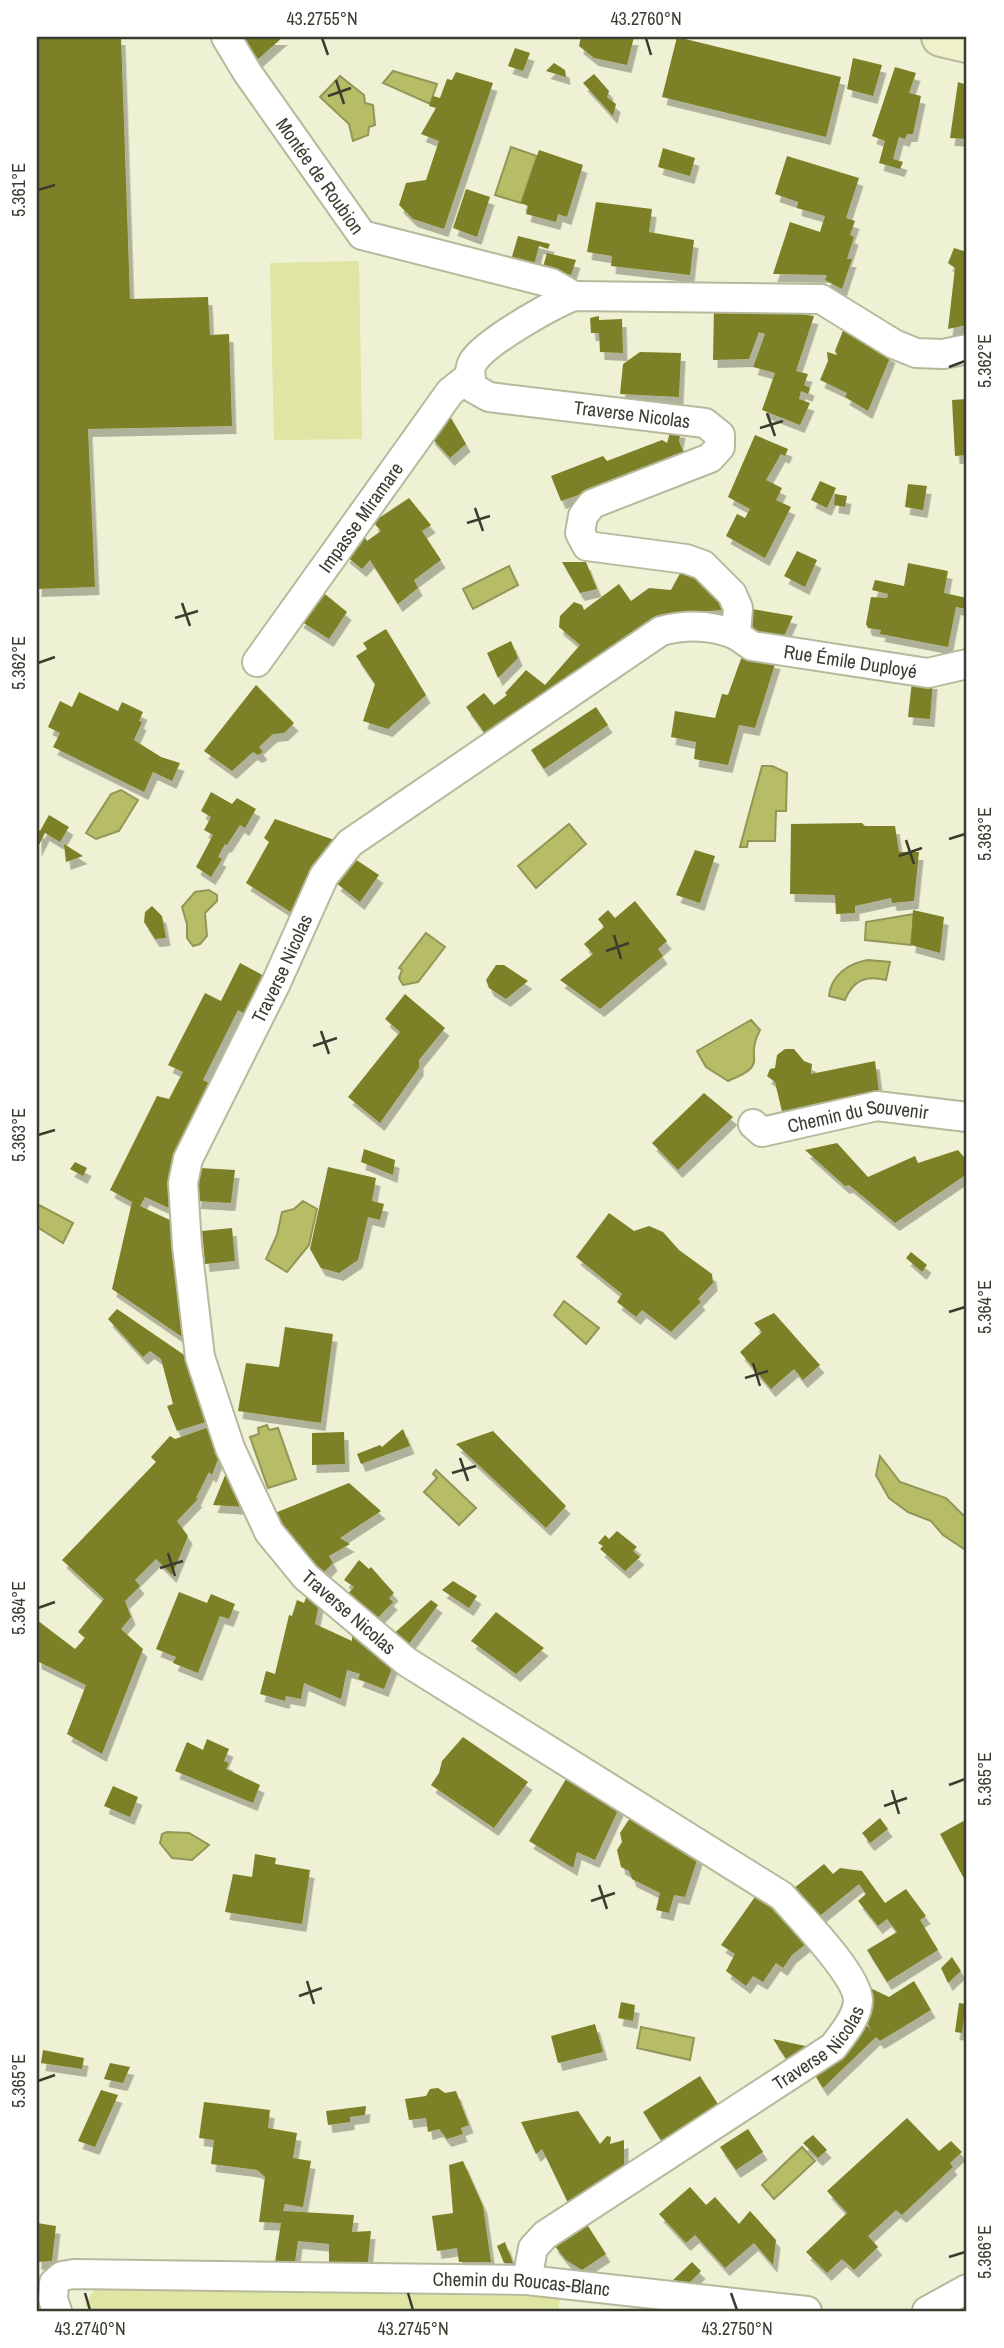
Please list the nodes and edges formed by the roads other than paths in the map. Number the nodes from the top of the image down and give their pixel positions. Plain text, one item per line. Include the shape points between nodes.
1 (226, 37) edge
2 (941, 37) edge
3 (967, 43) edge
4 (574, 296) junction
5 (967, 349) edge
6 (470, 376) junction
7 (736, 635) junction
8 (257, 662) dead end
9 (967, 664) edge
10 (967, 1117) edge
11 (753, 1124) dead end
12 (527, 2280) junction
13 (45, 2281) edge
14 (967, 2289) edge
15 (57, 2311) edge
16 (807, 2311) edge
17 (928, 2311) edge

1 - 4 street, Montée de Roubion via 362,235 551,283
2 - 3 street
4 - 5 street via 821,299 894,345 916,353
4 - 6 street via 549,306 487,348 473,362
6 - 7 street, Traverse Nicolas via 474,388 489,397 705,424 720,435 720,447 710,458 592,505 583,516 579,533 587,546 703,565 732,594 738,608
6 - 8 street, Impasse Miramare via 450,392
7 - 9 street, Rue Émile Duployé via 752,646 928,673
7 - 12 street, Traverse Nicolas via 682,625 661,631 350,843 324,876 188,1160 183,1183 200,1357 230,1448 269,1532 306,1577 407,1662 782,1896 854,1984 858,2001 854,2015 833,2047 545,2235 533,2248
10 - 11 street, Chemin du Souvenir via 877,1106 762,1132
12 - 13 street, Chemin du Roucas-Blanc via 74,2274
12 - 16 street, Chemin du Roucas-Blanc
13 - 15 street, Chemin du Roucas-Blanc
14 - 17 street

